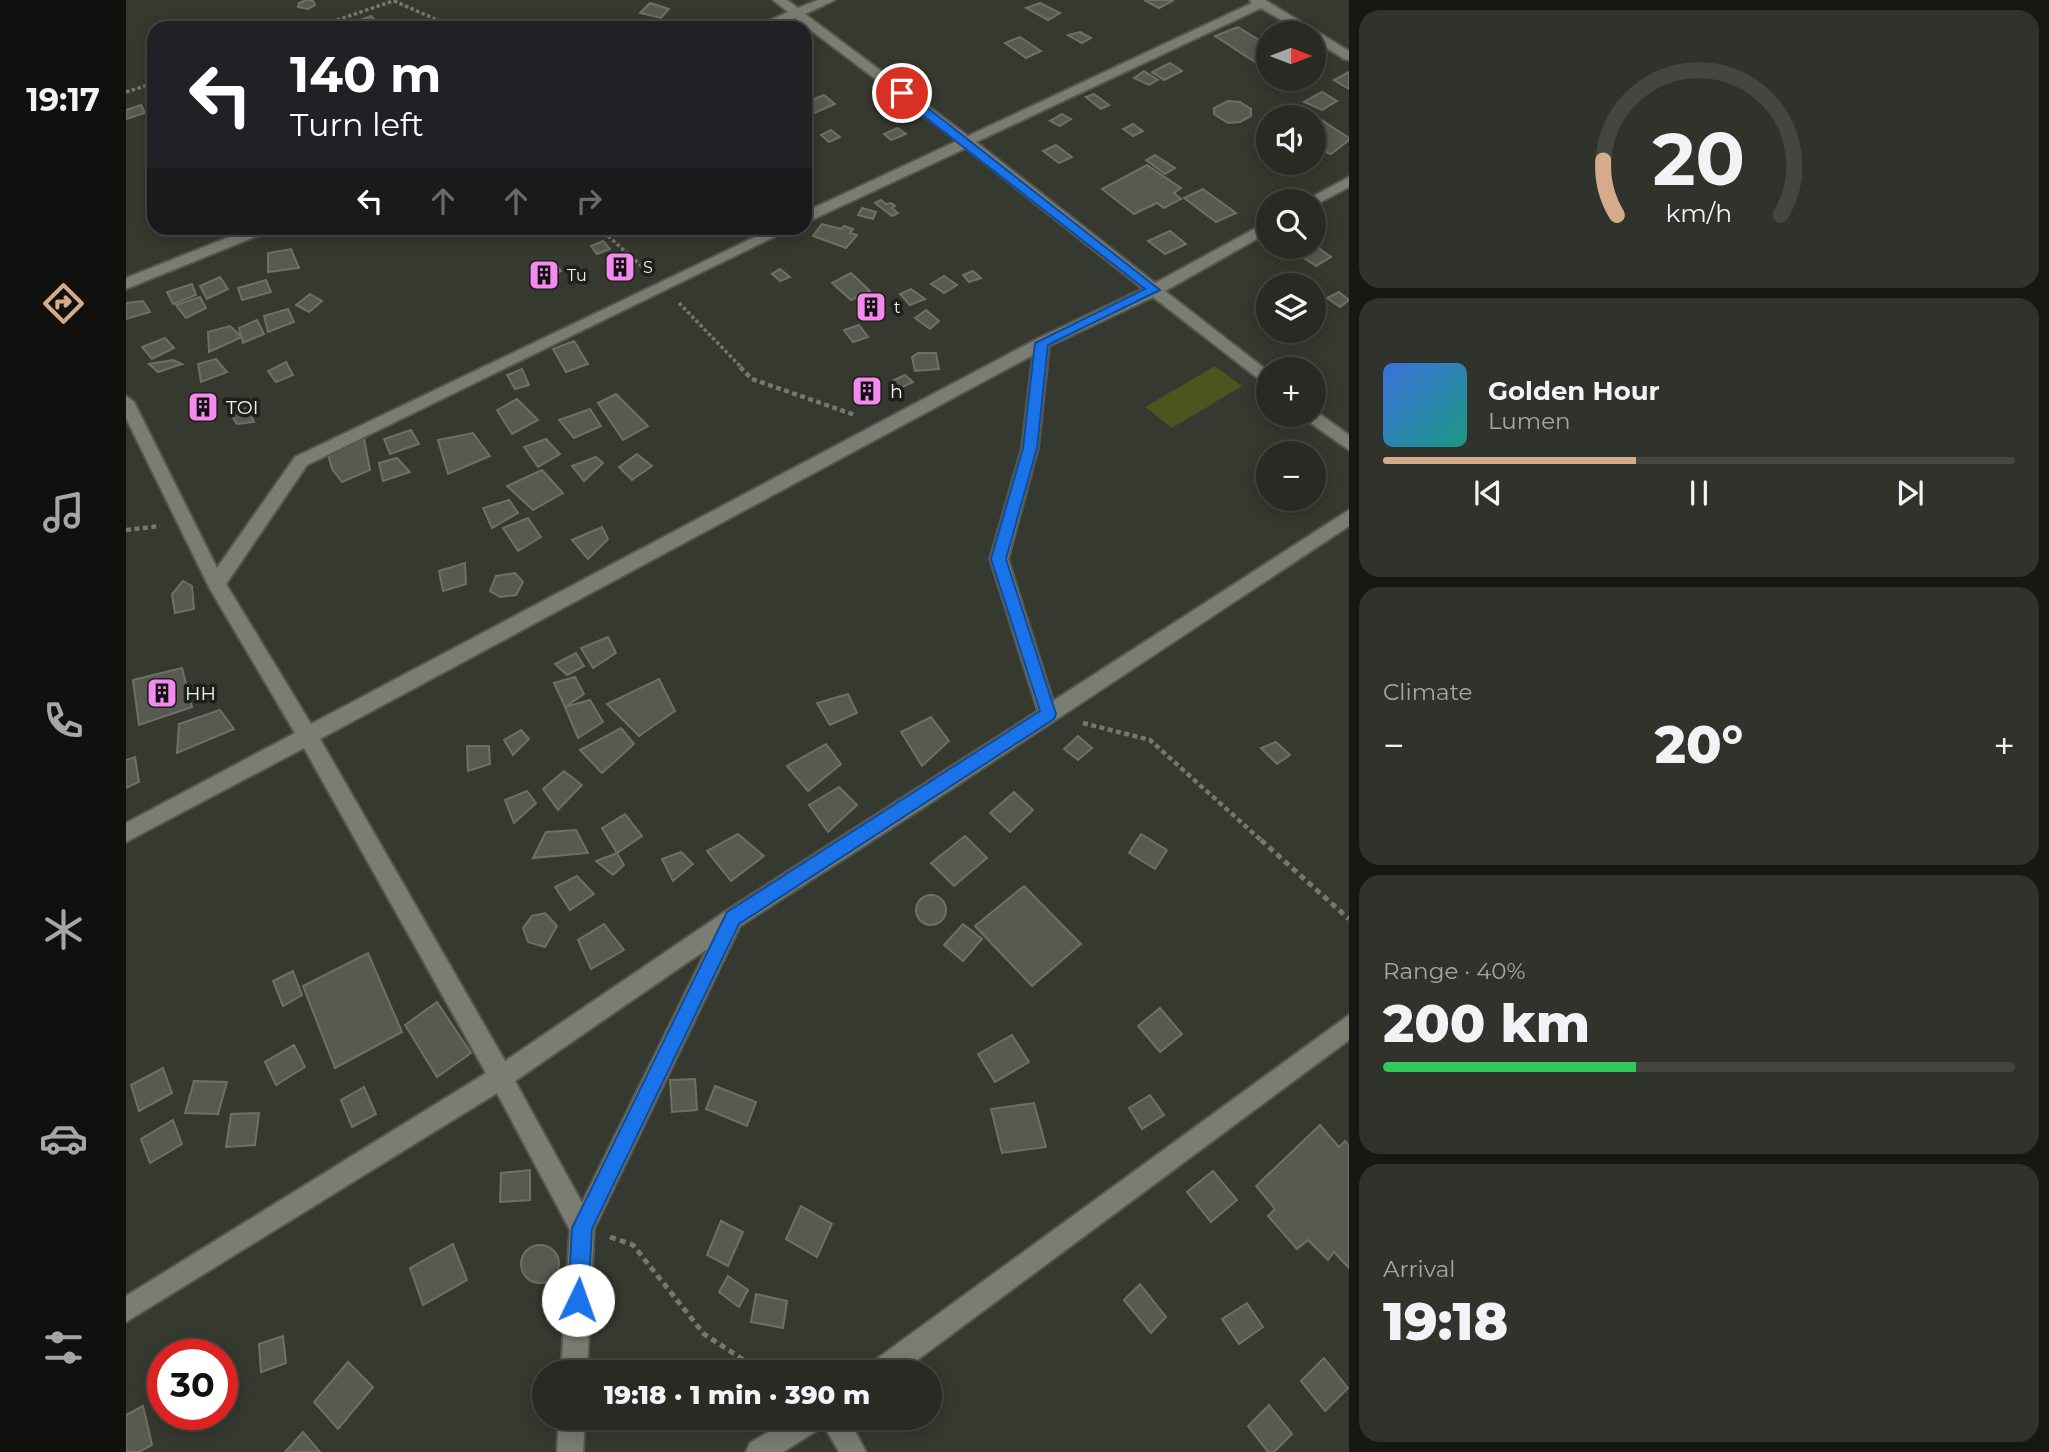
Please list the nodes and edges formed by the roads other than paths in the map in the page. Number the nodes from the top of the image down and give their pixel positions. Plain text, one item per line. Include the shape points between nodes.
1 (779, 0) edge
2 (829, 0) edge
3 (1258, 2) edge
4 (796, 14) junction
5 (778, 21) edge
6 (805, 21) edge
7 (1291, 21) edge
8 (812, 26) edge
9 (1326, 42) edge
10 (1349, 56) edge
11 (966, 141) junction
12 (1349, 181) edge
13 (1326, 193) edge
14 (812, 215) edge
15 (1256, 233) edge
16 (247, 235) edge
17 (770, 235) edge
18 (126, 284) edge
19 (1154, 290) junction
20 (1042, 343) junction
21 (1256, 371) edge
22 (126, 402) edge
23 (1326, 426) edge
24 (1349, 444) edge
25 (1349, 517) edge
26 (216, 584) junction
27 (1048, 714) junction
28 (307, 735) junction
29 (126, 832) edge
30 (733, 918) junction
31 (1349, 1026) edge
32 (501, 1077) junction
33 (582, 1228) junction
34 (126, 1310) edge
35 (575, 1360) edge
36 (896, 1360) edge
37 (571, 1430) edge
38 (795, 1430) edge
39 (841, 1430) edge
40 (570, 1452) edge
41 (759, 1452) edge
42 (853, 1452) edge

1 - 4 street
2 - 4 street
3 - 7 street
3 - 11 street
4 - 5 street
4 - 6 street
8 - 11 street
9 - 10 street
11 - 14 street
11 - 19 street
12 - 13 street
15 - 19 street
16 - 18 street
17 - 26 street via 301,461
19 - 20 street
19 - 21 street
20 - 27 street via 1030,448 999,559
20 - 28 street
22 - 26 street
23 - 24 street
25 - 27 street
26 - 28 street
27 - 30 street
28 - 29 street
28 - 32 street
30 - 32 street
30 - 33 street
31 - 36 street
32 - 33 street
32 - 34 street
33 - 35 street
37 - 40 street
38 - 41 street
39 - 42 street

